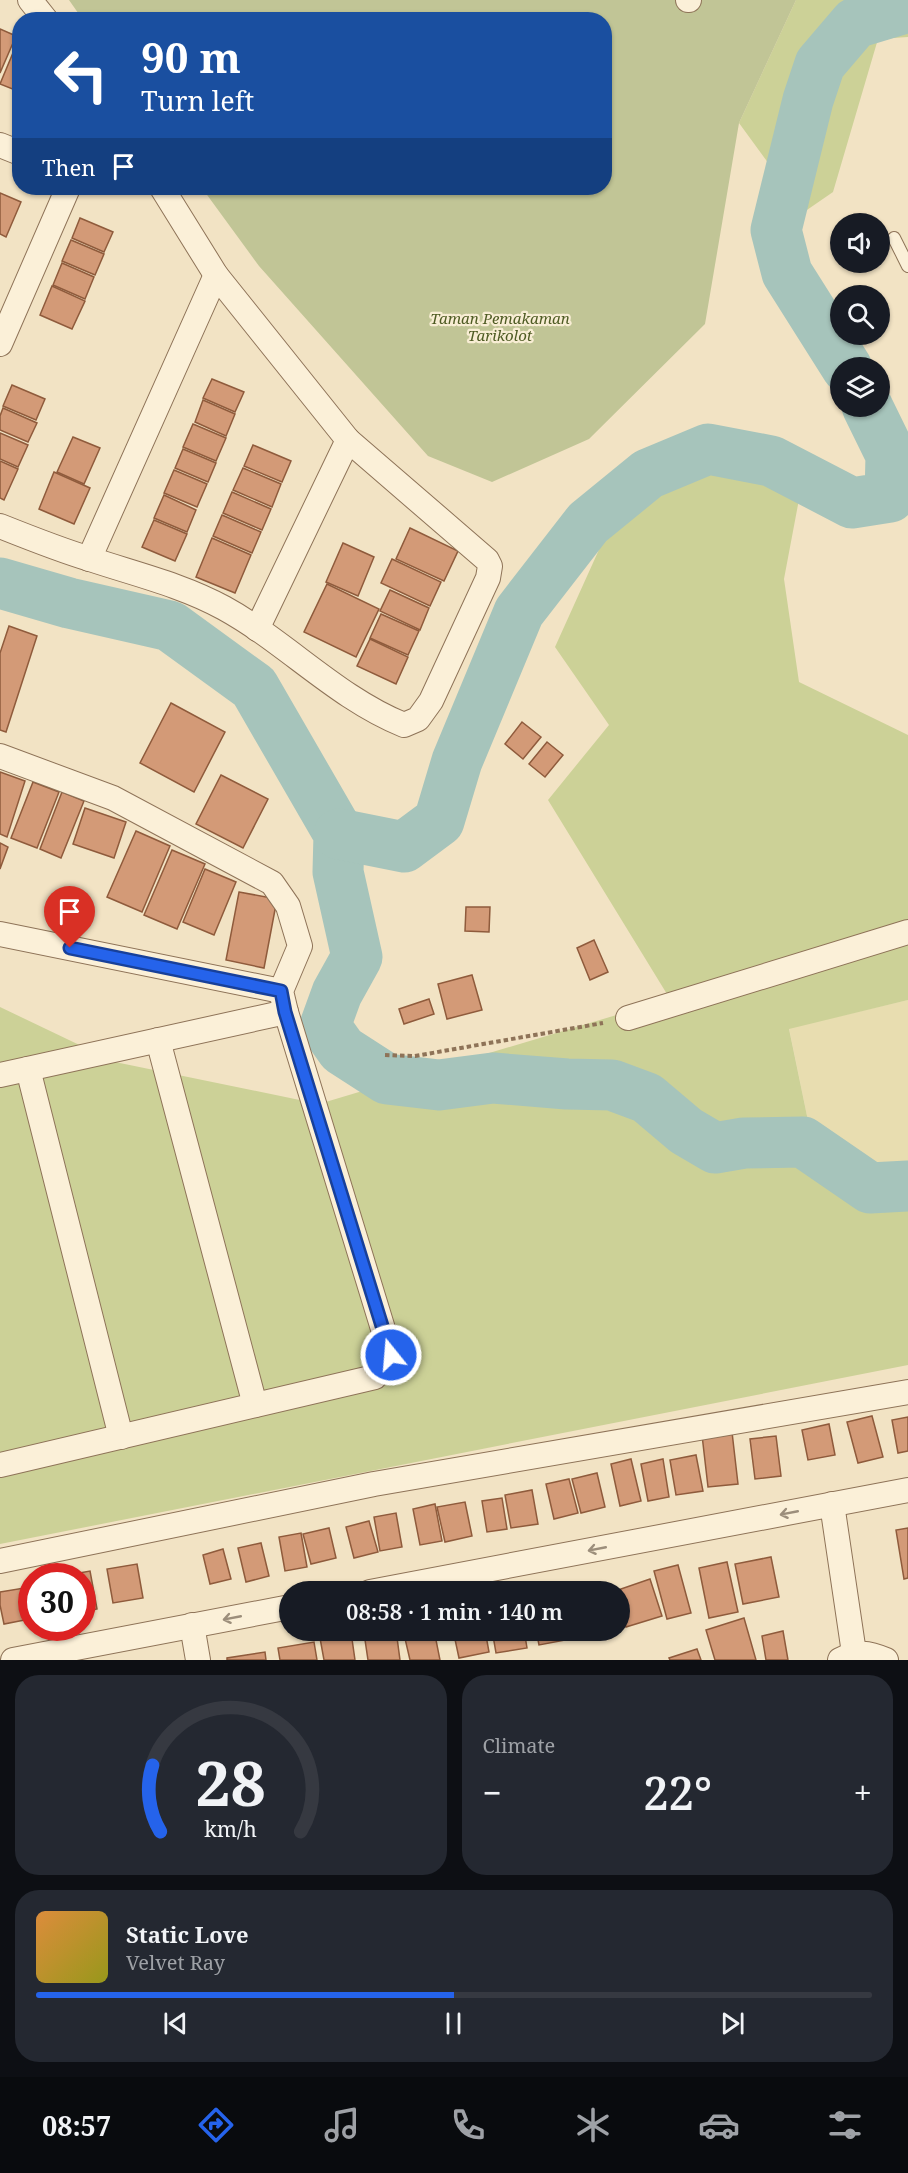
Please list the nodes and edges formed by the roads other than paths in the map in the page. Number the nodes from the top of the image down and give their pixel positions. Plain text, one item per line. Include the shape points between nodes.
1 (30, 0) edge
2 (40, 12) edge
3 (65, 195) edge
4 (166, 195) edge
5 (894, 238) dead end
6 (908, 266) edge
7 (216, 275) junction
8 (0, 344) edge
9 (348, 440) junction
10 (0, 526) edge
11 (89, 559) junction
12 (257, 629) junction
13 (0, 756) edge
14 (908, 932) edge
15 (0, 934) edge
16 (283, 1002) junction
17 (628, 1018) road end
18 (158, 1040) junction
19 (28, 1069) junction
20 (0, 1075) edge
21 (908, 1392) edge
22 (255, 1405) junction
23 (121, 1437) junction
24 (0, 1465) edge
25 (908, 1490) edge
26 (832, 1504) junction
27 (0, 1561) edge
28 (428, 1581) edge
29 (279, 1609) edge
30 (192, 1625) junction
31 (848, 1657) edge
32 (13, 1660) edge
33 (198, 1660) edge
34 (886, 1660) edge

1 - 2 street
3 - 8 street
4 - 7 street
5 - 6 lane
7 - 9 street
7 - 11 street
9 - 12 street
9 - 12 street via 480,553 490,566 431,701 418,719 404,725 387,718 310,669
10 - 11 street
11 - 12 street via 223,607
13 - 16 street via 112,798 272,883 288,906 300,946
14 - 17 street
15 - 16 street
16 - 18 street
16 - 22 street via 391,1355 375,1377
18 - 19 street
18 - 22 street
19 - 20 street
19 - 23 street
21 - 27 street via 374,1484
22 - 23 street
23 - 24 street
25 - 26 street
26 -> 28 street
26 - 31 street
29 -> 30 street
30 - 32 street
30 - 33 street
31 - 34 street via 868,1653

